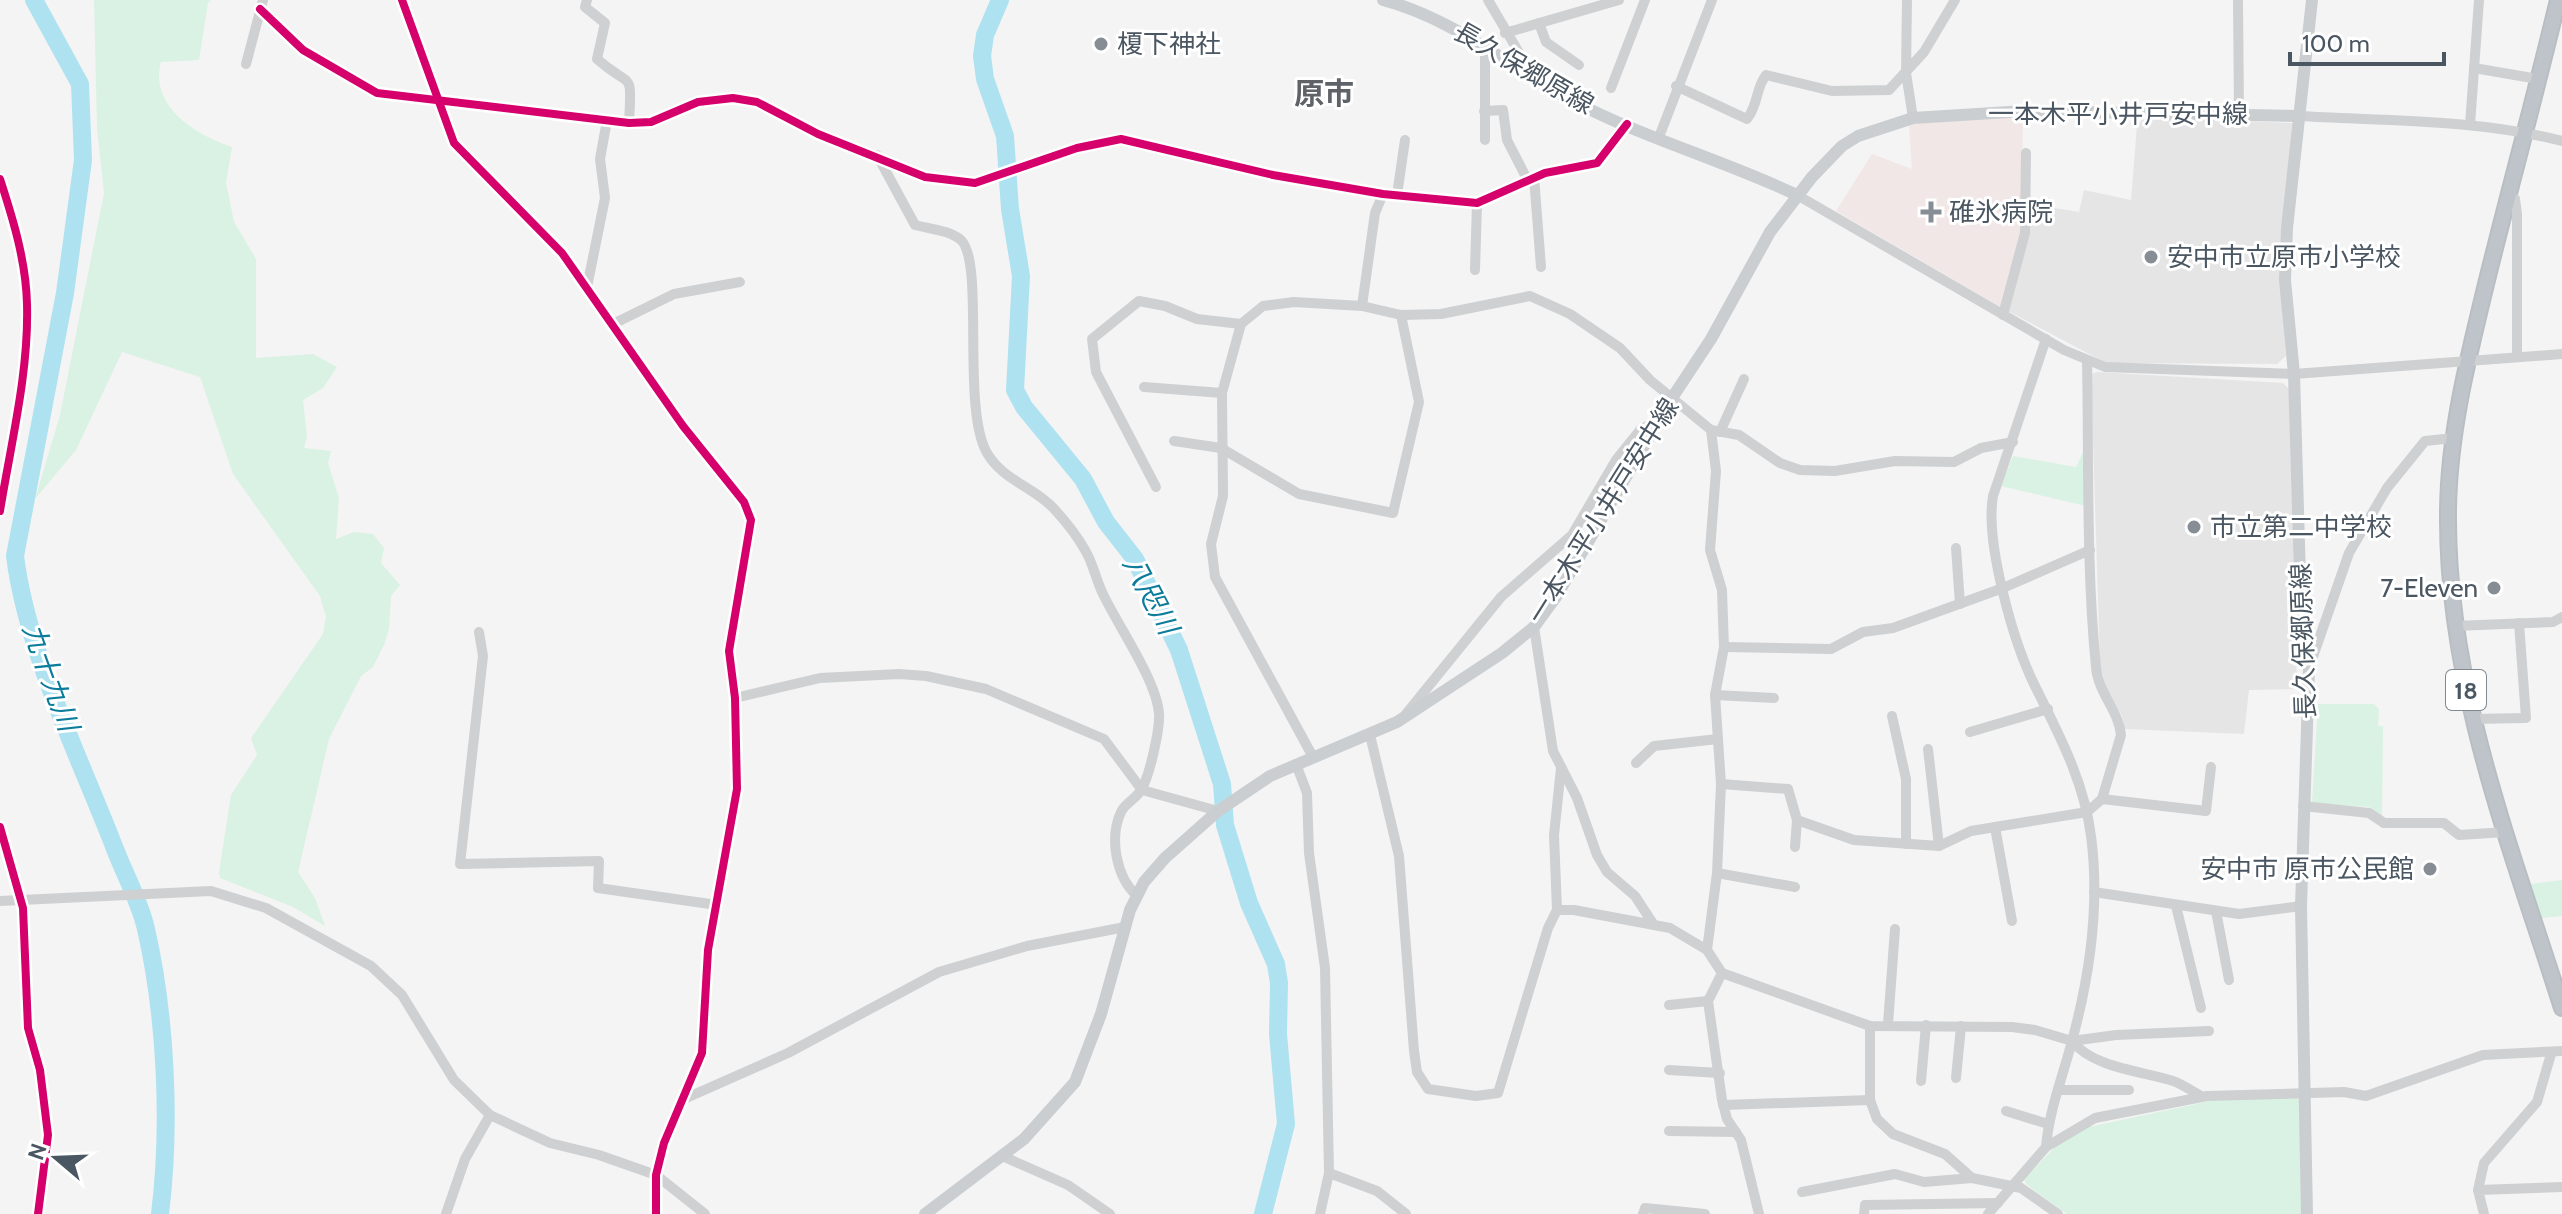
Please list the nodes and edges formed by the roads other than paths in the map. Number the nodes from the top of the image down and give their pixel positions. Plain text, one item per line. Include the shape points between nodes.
1 (402, 0) edge
2 (587, 0) edge
3 (1383, 0) edge
4 (1488, 0) edge
5 (1619, 0) edge
6 (1645, 0) edge
7 (1697, 0) edge
8 (1907, 0) edge
9 (1955, 0) edge
10 (2238, 0) edge
11 (2312, 0) edge
12 (2479, 0) edge
13 (2558, 0) edge
14 (1711, 2) edge
15 (262, 4) edge
16 (1421, 5) edge
17 (1539, 23) junction
18 (1505, 33) junction
19 (1490, 48) junction
20 (246, 64) dead end
21 (1579, 65) dead end
22 (2474, 68) junction
23 (1531, 73) junction
24 (1906, 73) junction
25 (2538, 79) junction
26 (1676, 86) junction
27 (1611, 88) dead end
28 (438, 99) junction
29 (1484, 111) junction
30 (2239, 115) junction
31 (2299, 116) junction
32 (1913, 118) junction
33 (607, 120) junction
34 (629, 123) junction
35 (1627, 124) junction
36 (2470, 125) junction
37 (2524, 131) junction
38 (1659, 137) junction
39 (1405, 140) dead end
40 (1485, 140) dead end
41 (2562, 141) edge
42 (2026, 153) dead end
43 (877, 155) junction
44 (1531, 178) junction
45 (1383, 194) junction
46 (1397, 195) junction
47 (1797, 195) junction
48 (2508, 198) junction
49 (1477, 203) junction
50 (1541, 267) dead end
51 (1475, 270) dead end
52 (740, 282) dead end
53 (587, 287) junction
54 (1362, 306) junction
55 (1401, 315) junction
56 (2003, 315) junction
57 (613, 324) junction
58 (1241, 324) junction
59 (2046, 339) junction
60 (2562, 354) edge
61 (2517, 357) junction
62 (2468, 360) junction
63 (2087, 361) junction
64 (2294, 374) junction
65 (1744, 379) dead end
66 (1144, 387) dead end
67 (1222, 393) junction
68 (1672, 398) junction
69 (1658, 421) junction
70 (1716, 431) junction
71 (2454, 438) junction
72 (1174, 441) dead end
73 (2013, 442) junction
74 (1221, 448) junction
75 (1156, 487) dead end
76 (1956, 548) dead end
77 (2090, 550) junction
78 (2003, 588) junction
79 (1960, 604) junction
80 (2562, 617) edge
81 (2519, 623) junction
82 (2455, 626) junction
83 (1534, 627) junction
84 (479, 632) dead end
85 (1724, 647) junction
86 (2309, 668) junction
87 (1715, 695) junction
88 (735, 698) junction
89 (1774, 698) dead end
90 (2048, 709) junction
91 (1892, 716) dead end
92 (1402, 719) junction
93 (2472, 719) junction
94 (1970, 732) dead end
95 (1370, 735) junction
96 (1718, 739) junction
97 (1928, 749) dead end
98 (1313, 757) junction
99 (1636, 763) dead end
100 (1296, 764) junction
101 (1561, 767) junction
102 (2211, 767) dead end
103 (1721, 784) junction
104 (1142, 790) junction
105 (2102, 799) junction
106 (2303, 806) junction
107 (1218, 811) junction
108 (2087, 812) junction
109 (1797, 820) junction
110 (1995, 827) junction
111 (2506, 832) junction
112 (1906, 844) junction
113 (1939, 846) junction
114 (1795, 847) dead end
115 (1717, 873) junction
116 (1795, 887) dead end
117 (2094, 892) junction
118 (1137, 896) junction
119 (1, 900) edge
120 (717, 905) junction
121 (2176, 906) junction
122 (2301, 906) junction
123 (1557, 910) junction
124 (2216, 911) junction
125 (2012, 921) dead end
126 (1652, 922) junction
127 (1125, 927) junction
128 (1895, 929) dead end
129 (1707, 950) junction
130 (1722, 973) junction
131 (2229, 980) dead end
132 (1708, 1001) junction
133 (1669, 1005) dead end
134 (2201, 1008) dead end
135 (2562, 1008) edge
136 (1888, 1024) junction
137 (1926, 1025) junction
138 (1870, 1026) junction
139 (1961, 1026) junction
140 (2209, 1031) dead end
141 (2072, 1041) junction
142 (2556, 1052) edge
143 (1669, 1070) dead end
144 (1720, 1073) junction
145 (1956, 1078) dead end
146 (1921, 1081) dead end
147 (2058, 1090) junction
148 (2129, 1090) dead end
149 (2307, 1094) junction
150 (2201, 1097) junction
151 (684, 1099) junction
152 (1870, 1100) junction
153 (1723, 1105) junction
154 (2006, 1111) dead end
155 (490, 1115) junction
156 (2048, 1124) junction
157 (1669, 1131) dead end
158 (1736, 1132) junction
159 (2046, 1147) junction
160 (1002, 1156) junction
161 (1329, 1173) junction
162 (656, 1175) junction
163 (1972, 1178) junction
164 (2012, 1186) junction
165 (2562, 1187) edge
166 (2478, 1190) junction
167 (1802, 1192) dead end
168 (1998, 1203) junction
169 (446, 1214) edge
170 (656, 1214) edge
171 (705, 1214) edge
172 (925, 1214) edge
173 (1110, 1214) edge
174 (1320, 1214) edge
175 (1406, 1214) edge
176 (1643, 1214) edge
177 (1705, 1214) edge
178 (1759, 1214) edge
179 (1864, 1214) edge
180 (1988, 1214) edge
181 (2058, 1214) edge
182 (2307, 1214) edge
183 (2484, 1214) edge

1 - 28 street
2 - 34 street via 585,7 605,23 597,59 625,76 631,86
3 - 16 main road, 長久保郷原線
4 - 18 street
5 - 17 street
6 - 27 street
7 - 14 street
8 - 24 street
9 - 24 street
10 - 30 street
11 - 31 main road
12 - 22 street
13 - 25 highway, 18
14 - 26 street
15 - 20 street
15 - 28 street via 303,50 377,93
16 - 19 main road, 長久保郷原線
17 - 18 street
17 - 21 street via 1546,42
18 - 23 street
19 - 23 main road, 長久保郷原線
19 - 29 street via 1485,56
22 - 25 street
22 - 36 street
23 - 35 main road, 長久保郷原線 via 1570,99
24 - 26 street via 1889,90 1832,91 1766,75 1759,85 1758,105 1747,119
24 - 32 street
25 - 37 highway, 18
26 - 38 street
28 - 33 street
28 - 53 street via 454,143 562,253
29 - 40 street
29 - 44 street via 1503,110 1507,140
30 - 31 main road, 一本木平小井戸安中線
30 - 32 main road, 一本木平小井戸安中線 via 2025,111
31 - 36 street
31 - 64 main road, 長久保郷原線 via 2285,280
32 - 47 main road, 一本木平小井戸安中線 via 1876,128 1842,146
33 - 34 street
33 - 53 street via 600,159 605,198
34 - 43 street via 651,122 698,102 733,98 757,102 818,134
35 - 38 main road, 長久保郷原線
35 - 44 street via 1597,163
36 - 37 street
37 - 41 street
37 - 48 highway, 18
38 - 47 main road, 長久保郷原線
39 - 46 street
42 - 56 street via 2025,233
43 - 45 street via 925,177 975,183 1077,148 1121,139 1273,175
43 - 104 street via 915,225 954,235 969,254 971,359 988,455 1015,482 1054,508 1087,552 1157,703 1157,733
44 - 49 street
44 - 50 street
45 - 46 street
45 - 54 street via 1375,213
46 - 49 street
47 - 56 street
47 - 68 main road, 一本木平小井戸安中線
48 - 61 street via 2515,199 2517,214
48 - 62 highway, 18
49 - 51 street
52 - 57 street via 674,294
53 - 57 street
54 - 55 street
54 - 58 street via 1263,306
55 - 68 street via 1441,314 1530,296 1570,314 1620,348
55 - 74 street via 1419,402 1393,513 1299,494
56 - 59 street
57 - 88 street via 683,426 744,502 751,520 729,651
58 - 67 street
58 - 75 street via 1197,319 1139,301 1092,339 1096,372
59 - 63 street
59 - 73 street
60 - 61 street
61 - 62 street
62 - 64 street
62 - 71 highway, 18
63 - 64 street via 2150,371
63 - 77 street
64 - 86 main road, 長久保郷原線 via 2302,645
65 - 70 street
66 - 67 street
67 - 74 street
68 - 69 main road, 一本木平小井戸安中線
68 - 70 street
69 - 83 main road, 一本木平小井戸安中線
69 - 92 street via 1641,429 1616,460 1572,535 1501,597
70 - 73 street via 1739,435 1800,470 1835,471 1895,461 1954,462 1981,448
70 - 85 street via 1710,550 1722,590
71 - 82 highway, 18 via 2448,517
71 - 86 street via 2425,441 2387,488 2349,553
72 - 74 street
73 - 78 street via 1989,517
74 - 98 street via 1223,496 1211,544 1216,585 1246,630
76 - 79 street
77 - 78 street
77 - 105 street via 2096,673 2121,735
78 - 79 street
78 - 90 street via 2032,681
79 - 85 street via 1893,628 1863,632 1831,649
80 - 81 street
81 - 82 street
81 - 93 street via 2526,718
82 - 93 highway, 18
83 - 92 main road, 一本木平小井戸安中線
83 - 101 street via 1548,727
84 - 120 street via 483,656 460,864 599,861 598,888
85 - 87 street
86 - 106 main road, 長久保郷原線
87 - 89 street
87 - 96 street
88 - 104 street via 820,678 867,676 926,676 986,689 1104,739
88 - 120 street via 737,789
90 - 94 street
90 - 108 street via 2072,760
91 - 112 street via 1906,779
92 - 95 main road, 一本木平小井戸安中線
93 - 111 highway, 18
95 - 98 main road, 一本木平小井戸安中線
95 - 123 street via 1399,856 1414,1051 1417,1072 1428,1089 1476,1096 1498,1093
96 - 99 street via 1654,746
96 - 103 street
97 - 113 street
98 - 100 main road, 一本木平小井戸安中線
100 - 107 main road, 一本木平小井戸安中線
100 - 161 street via 1307,793 1309,853 1325,968
101 - 123 street via 1554,835
101 - 126 street via 1607,872 1635,896
102 - 105 street via 2206,811
103 - 109 street via 1788,789
103 - 115 street
104 - 107 street
104 - 118 street via 1122,809 1114,841 1129,889
105 - 108 street
106 - 111 street via 2369,813 2384,823 2444,823 2459,835
106 - 122 main road, 長久保郷原線
107 - 118 main road, 一本木平小井戸安中線 via 1165,858
108 - 110 street
108 - 117 street
109 - 112 street via 1854,840
109 - 114 street
110 - 113 street
110 - 125 street
111 - 135 highway, 18
112 - 113 street
115 - 116 street
115 - 129 street
117 - 121 street
117 - 141 street
118 - 127 main road, 一本木平小井戸安中線
119 - 155 street via 211,891 239,897 371,966 402,995 454,1080
120 - 151 street via 708,950 702,1053
121 - 124 street
121 - 134 street
122 - 124 street via 2239,914
122 - 149 main road, 長久保郷原線
123 - 126 street
124 - 131 street
126 - 129 street
127 - 151 street via 1027,946 939,972 774,1060
127 - 160 main road, 一本木平小井戸安中線 via 1075,1082
128 - 136 street
129 - 130 street
130 - 132 street
130 - 138 street
132 - 133 street
132 - 144 street
136 - 137 street
136 - 138 street
137 - 139 street
137 - 146 street
138 - 152 street
139 - 141 street via 2035,1030
139 - 145 street
140 - 141 street
141 - 147 street
141 - 150 street via 2079,1050 2175,1082
142 - 149 street via 2483,1055 2366,1096
142 - 166 street via 2537,1102 2484,1163
143 - 144 street
144 - 153 street
147 - 148 street
147 - 156 street
149 - 150 street
149 - 182 main road, 長久保郷原線
150 - 159 street via 2095,1118
151 - 162 street
152 - 153 street
152 - 163 street via 1877,1119 1893,1134 1945,1154
153 - 158 street
154 - 156 street
155 - 162 street via 550,1143
155 - 169 street via 465,1159
156 - 159 street
157 - 158 street
158 - 178 street
159 - 164 street
160 - 172 main road, 一本木平小井戸安中線
160 - 173 street via 1068,1185
161 - 174 street
161 - 175 street via 1377,1191
162 - 170 street
162 - 171 street
163 - 164 street
163 - 167 street via 1924,1182 1895,1174
164 - 168 street
164 - 181 street
165 - 166 street
166 - 183 street
168 - 179 street via 1865,1205
168 - 180 street
176 - 177 street via 1645,1208

